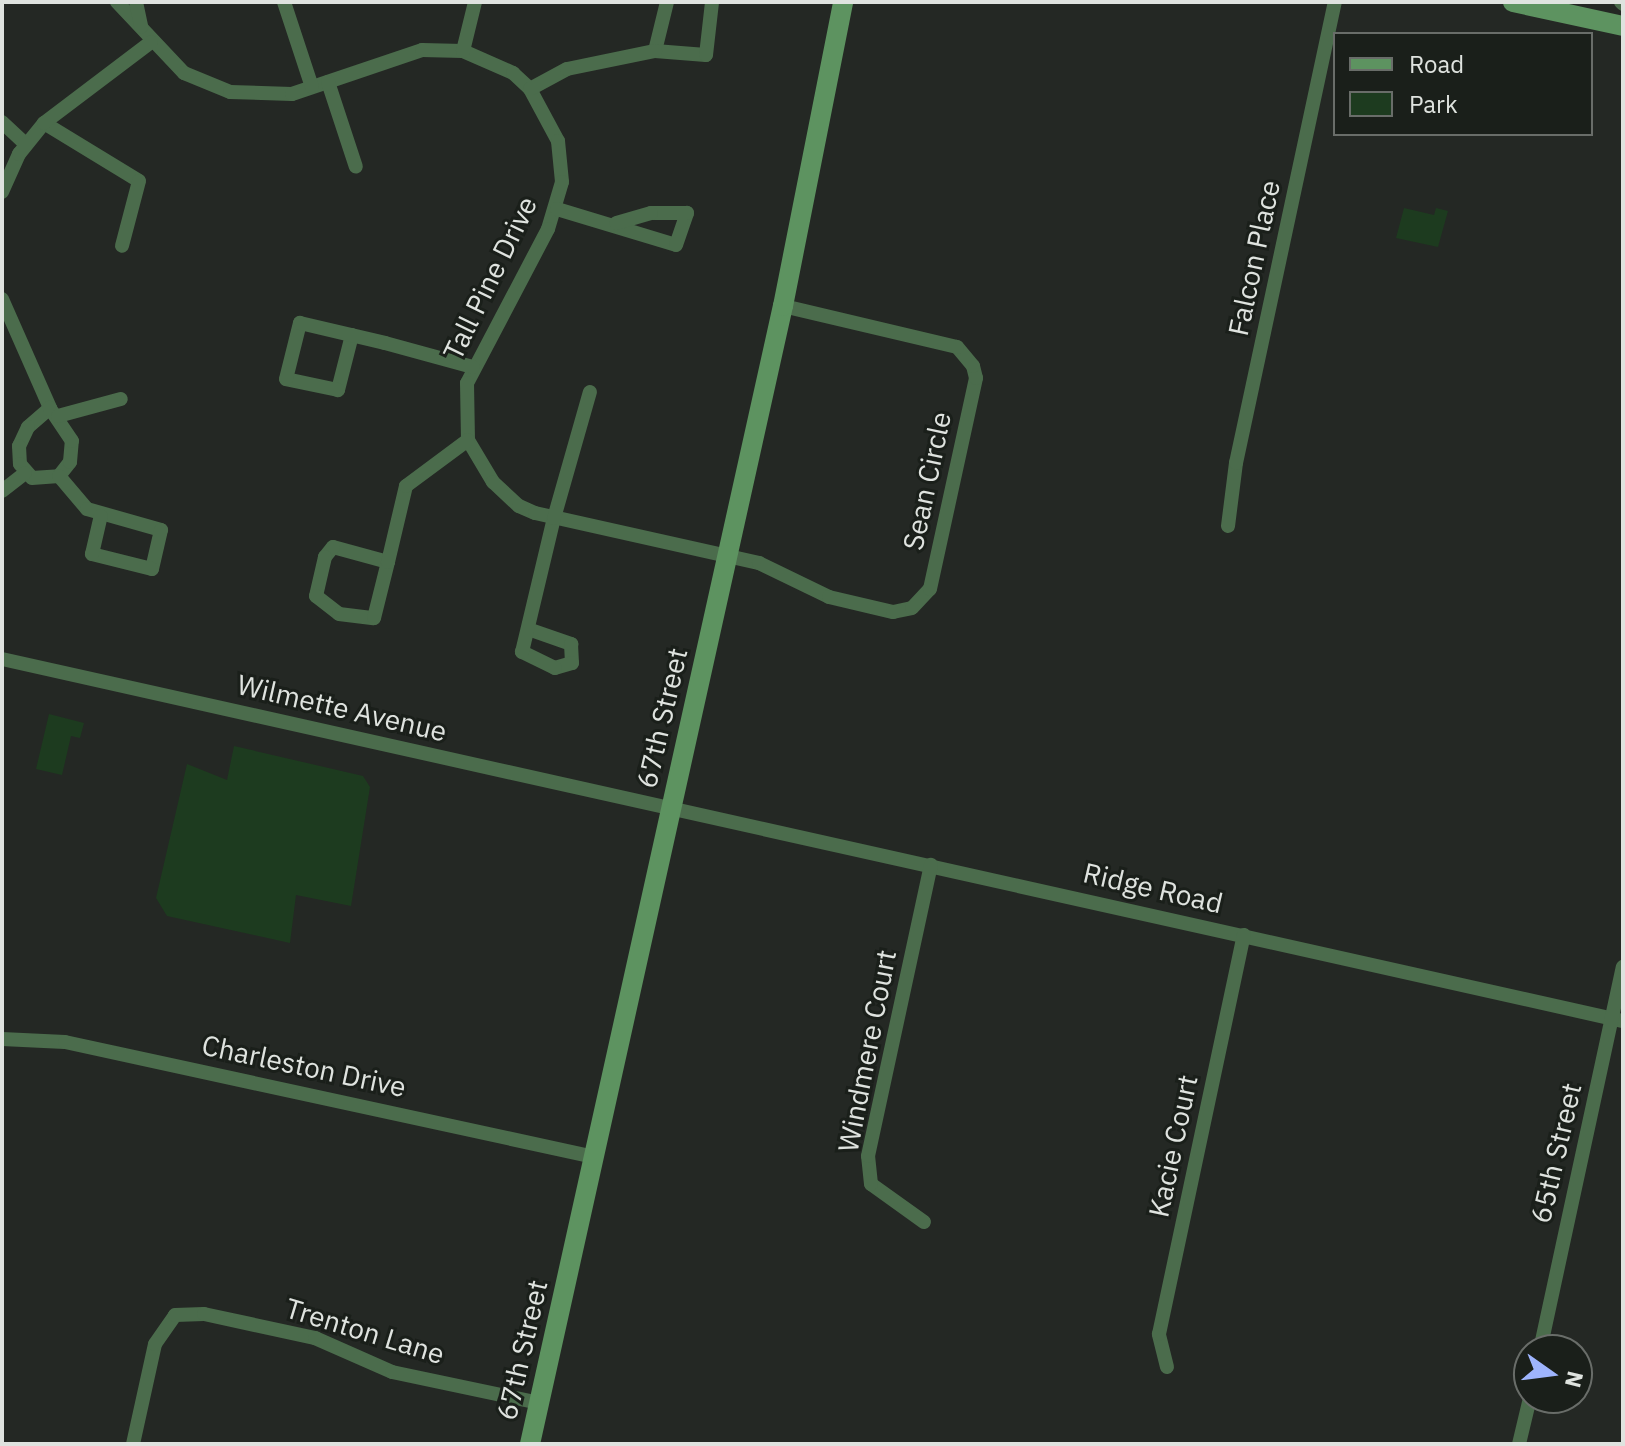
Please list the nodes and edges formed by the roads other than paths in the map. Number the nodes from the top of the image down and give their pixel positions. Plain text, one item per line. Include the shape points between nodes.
1 (117, 2) edge
2 (136, 2) edge
3 (284, 2) edge
4 (475, 2) edge
5 (667, 2) edge
6 (712, 2) edge
7 (843, 2) edge
8 (1335, 2) edge
9 (1513, 2) edge
10 (1550, 5) edge
11 (141, 26) junction
12 (1623, 26) edge
13 (151, 42) junction
14 (463, 51) junction
15 (655, 51) junction
16 (328, 82) junction
17 (312, 87) junction
18 (530, 89) junction
19 (2, 122) edge
20 (44, 123) junction
21 (26, 144) junction
22 (356, 167) dead end
23 (2, 192) edge
24 (557, 209) junction
25 (616, 223) dead end
26 (122, 246) dead end
27 (2, 299) edge
28 (783, 306) junction
29 (352, 335) junction
30 (473, 367) junction
31 (590, 392) dead end
32 (121, 399) dead end
33 (54, 412) junction
34 (468, 440) junction
35 (25, 473) junction
36 (59, 476) junction
37 (2, 491) edge
38 (101, 516) junction
39 (554, 518) junction
40 (1228, 526) dead end
41 (727, 555) junction
42 (388, 562) junction
43 (528, 629) dead end
44 (2, 659) edge
45 (671, 806) junction
46 (931, 865) junction
47 (1244, 935) junction
48 (1623, 967) edge
49 (1617, 1020) edge
50 (2, 1039) edge
51 (594, 1157) junction
52 (924, 1222) dead end
53 (1544, 1334) edge
54 (1167, 1367) dead end
55 (539, 1403) junction
56 (1526, 1414) edge
57 (133, 1444) edge
58 (530, 1444) edge
59 (1519, 1444) edge

1 - 11 street, Tall Pine Drive
2 - 11 street, Tall Pine Drive
3 - 17 street
4 - 14 street
5 - 15 street
6 - 15 street via 706,55
7 - 28 street, 67th Street
8 - 40 street, Falcon Place via 1236,463
9 - 10 street
10 - 12 street
11 - 13 street, Tall Pine Drive
13 - 17 street, Tall Pine Drive via 184,73 230,92 276,96
13 - 20 street
14 - 16 street, Tall Pine Drive via 422,50
14 - 18 street, Tall Pine Drive via 498,64
15 - 18 street via 567,69
16 - 17 street, Tall Pine Drive
16 - 22 street
18 - 24 street, Tall Pine Drive via 558,141 562,182
19 - 21 street
20 - 21 street
20 - 26 street via 139,181
21 - 23 street
24 - 25 street
24 - 30 street, Tall Pine Drive
27 - 33 street
28 - 41 street, 67th Street
28 - 41 street, Sean Circle via 957,347 969,357 976,378 930,589 912,608 893,612 814,593 759,563
29 - 29 street via 300,323 286,379 338,390
29 - 30 street
30 - 34 street, Tall Pine Drive via 464,401
31 - 39 street
32 - 33 street
33 - 35 street via 23,435 19,456
33 - 36 street via 72,452
34 - 39 street, Tall Pine Drive via 505,496
34 - 42 street via 406,486
35 - 36 street via 42,479
35 - 37 street
36 - 38 street via 87,509
38 - 38 street via 161,530 152,569 92,554
39 - 41 street, Tall Pine Drive
39 - 43 street
41 - 45 street, 67th Street
42 - 42 street via 333,547 325,557 316,596 339,614 374,618
44 - 45 street, Wilmette Avenue
45 - 46 street, Ridge Road
45 - 51 street, 67th Street
46 - 47 street, Ridge Road
46 - 52 street, Windmere Court via 868,1156 871,1184
47 - 49 street, Ridge Road
47 - 54 street, Kacie Court via 1159,1334
48 - 49 street, 65th Street
49 - 53 street, 65th Street
50 - 51 street, Charleston Drive via 65,1042
51 - 55 street, 67th Street
55 - 57 street, Trenton Lane via 392,1372 315,1338 204,1314 175,1315 155,1344
55 - 58 street, 67th Street
56 - 59 street

